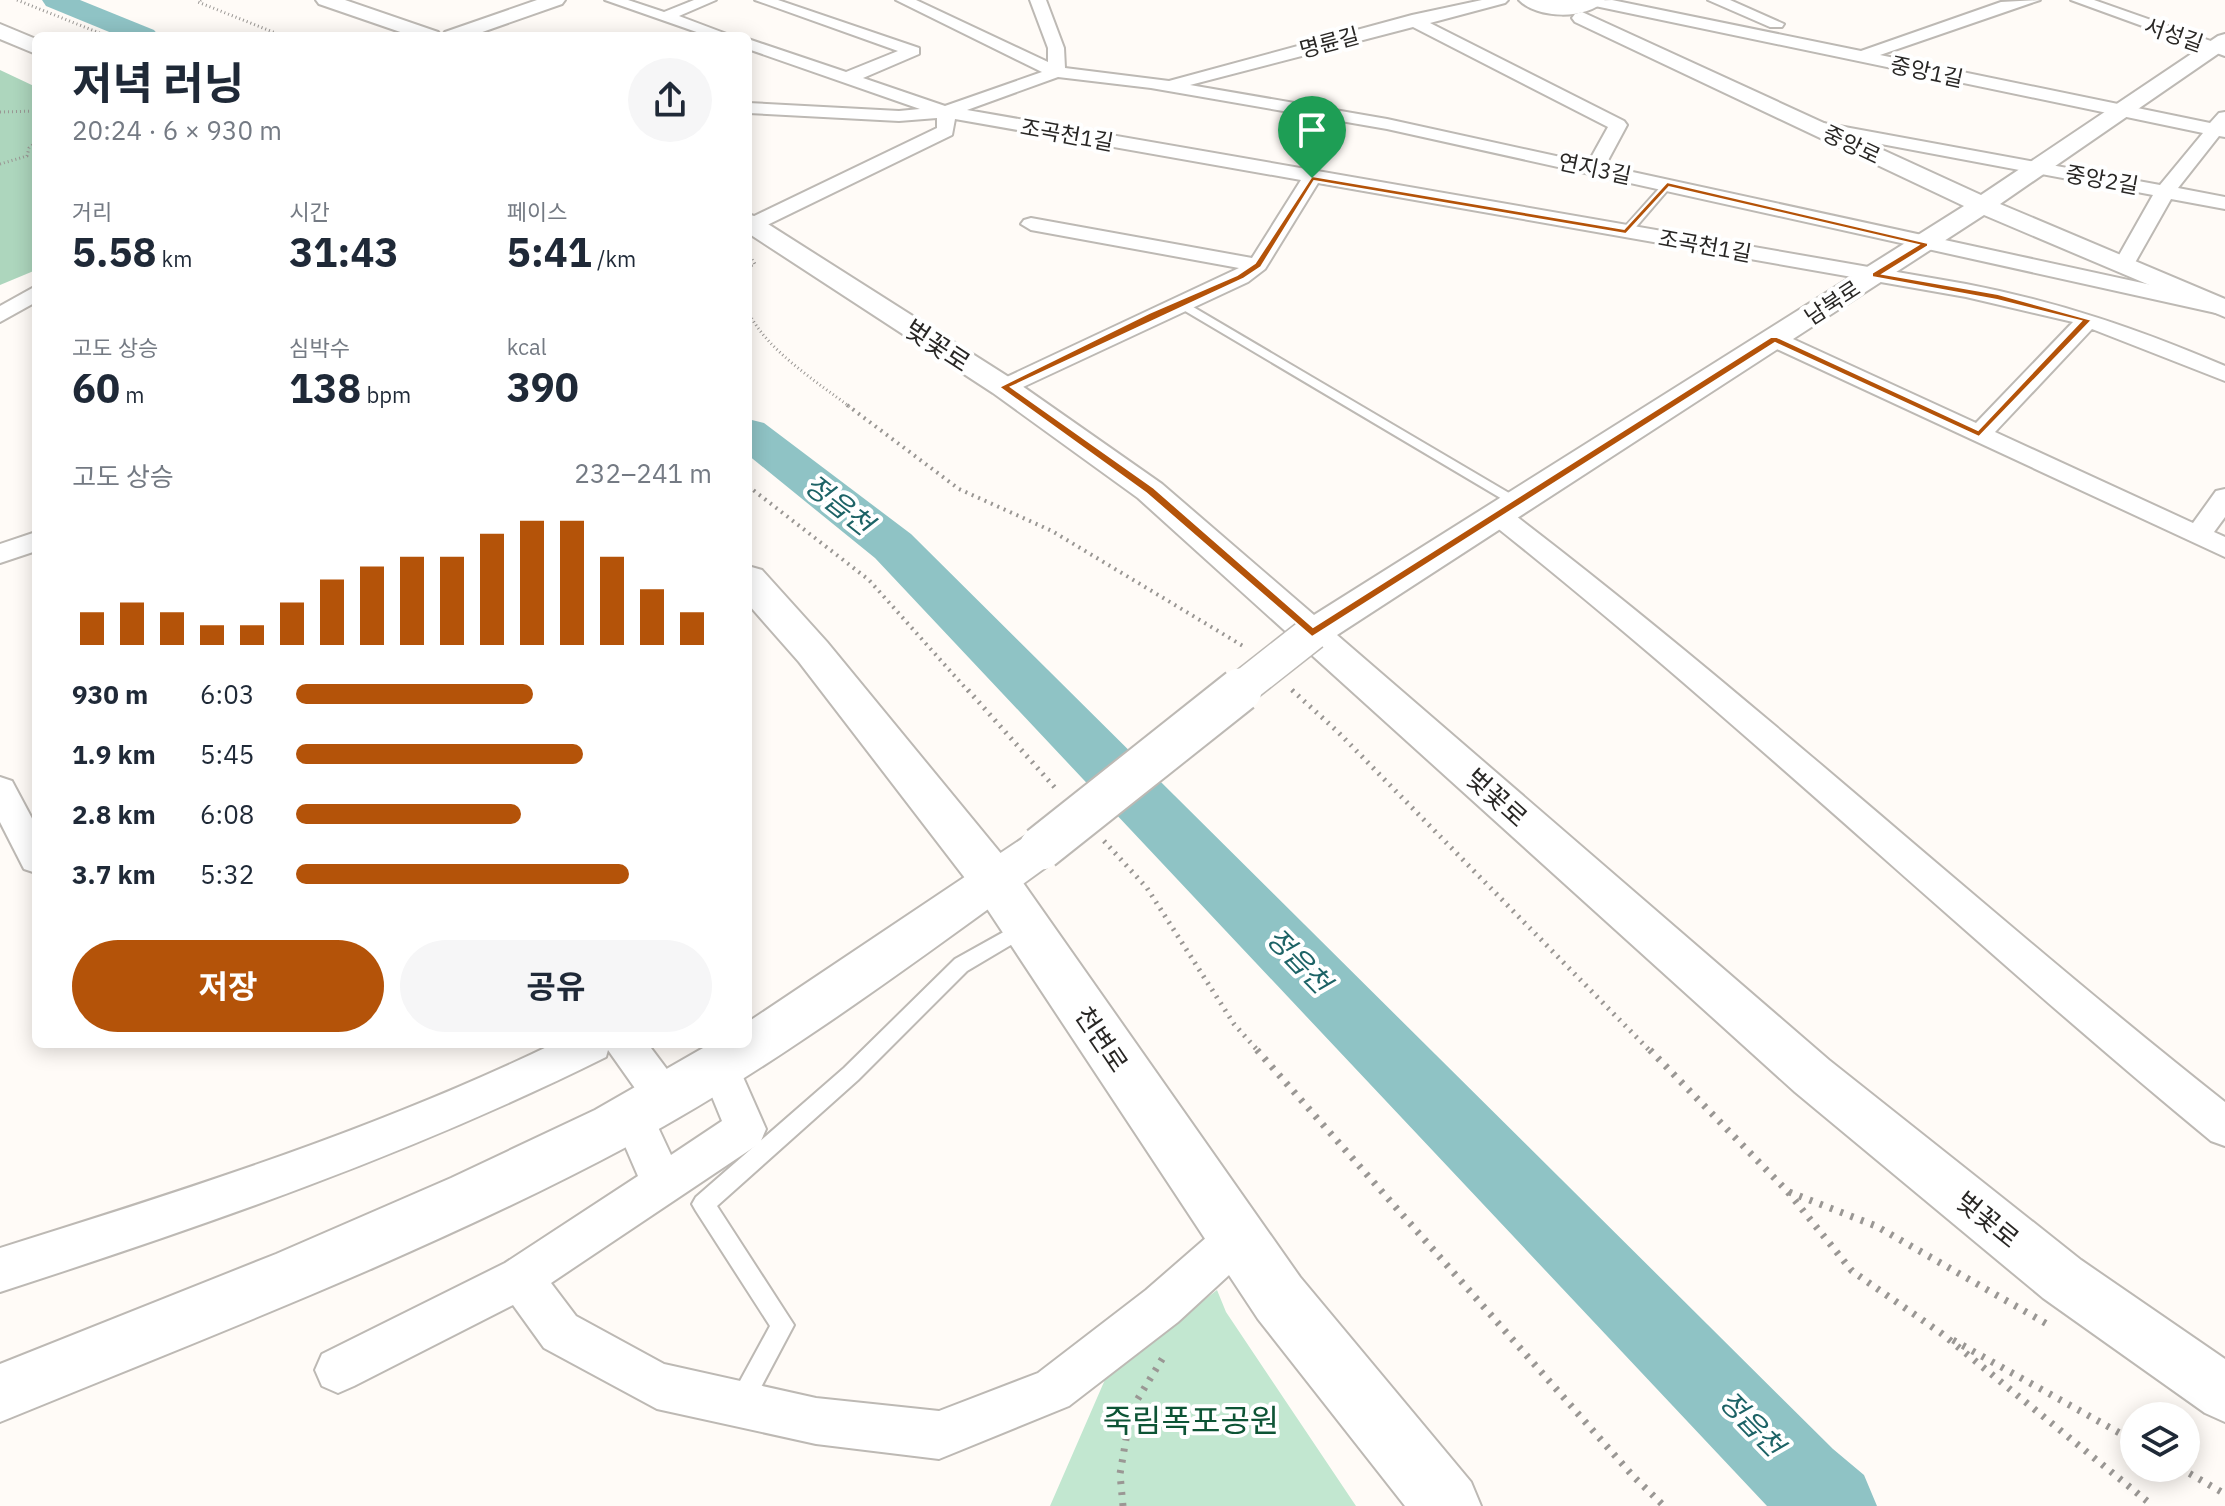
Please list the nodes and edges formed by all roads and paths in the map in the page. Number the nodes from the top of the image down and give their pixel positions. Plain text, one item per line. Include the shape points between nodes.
1 (17, 0) edge
2 (201, 0) edge
3 (326, 0) edge
4 (555, 0) edge
5 (613, 0) edge
6 (708, 0) edge
7 (763, 0) edge
8 (904, 0) edge
9 (1038, 0) edge
10 (1493, 0) edge
11 (1500, 0) edge
12 (1529, 0) edge
13 (1716, 0) edge
14 (2032, 0) edge
15 (2079, 0) edge
16 (1623, 4) edge
17 (1586, 7) edge
18 (664, 17) junction
19 (1412, 20) junction
20 (0, 31) edge
21 (97, 32) edge
22 (273, 32) edge
23 (419, 32) edge
24 (463, 32) edge
25 (711, 32) edge
26 (32, 45) edge
27 (752, 45) edge
28 (2221, 46) edge
29 (1861, 57) junction
30 (1057, 72) junction
31 (849, 77) junction
32 (1165, 86) junction
33 (752, 108) edge
34 (32, 111) edge
35 (0, 112) edge
36 (946, 112) junction
37 (2120, 112) junction
38 (1812, 126) junction
39 (2221, 126) edge
40 (32, 145) edge
41 (0, 164) edge
42 (1595, 168) junction
43 (2038, 168) junction
44 (1312, 178) junction
45 (1667, 185) junction
46 (2166, 190) junction
47 (2225, 203) edge
48 (1984, 206) junction
49 (1031, 224) dead end
50 (752, 231) edge
51 (1626, 232) junction
52 (752, 235) edge
53 (1925, 244) junction
54 (2125, 264) junction
55 (1258, 265) junction
56 (1875, 275) junction
57 (32, 295) edge
58 (1179, 303) junction
59 (2224, 308) edge
60 (0, 315) edge
61 (752, 320) edge
62 (2088, 320) junction
63 (1774, 339) junction
64 (2225, 374) edge
65 (1004, 387) junction
66 (1979, 434) junction
67 (752, 489) edge
68 (2225, 497) edge
69 (1509, 509) junction
70 (2198, 536) junction
71 (32, 542) edge
72 (2225, 548) edge
73 (0, 554) edge
74 (752, 583) edge
75 (1312, 633) junction
76 (1246, 649) dead end
77 (1281, 681) dead end
78 (0, 790) edge
79 (1066, 800) dead end
80 (1097, 833) dead end
81 (32, 851) edge
82 (995, 881) junction
83 (1027, 927) junction
84 (752, 1045) edge
85 (584, 1048) edge
86 (626, 1048) edge
87 (747, 1048) edge
88 (718, 1065) junction
89 (648, 1106) junction
90 (2225, 1127) edge
91 (685, 1184) junction
92 (1788, 1192) junction
93 (1238, 1238) junction
94 (0, 1270) edge
95 (520, 1278) junction
96 (1941, 1333) junction
97 (2062, 1333) dead end
98 (1168, 1349) dead end
99 (338, 1370) dead end
100 (0, 1393) edge
101 (2225, 1393) edge
102 (740, 1404) junction
103 (2120, 1433) edge
104 (2200, 1480) edge
105 (2225, 1494) edge
106 (1123, 1506) edge
107 (1447, 1506) edge
108 (1664, 1506) edge
109 (2153, 1506) edge

1 - 21 path
2 - 22 path
3 - 23 street
4 - 24 street
5 - 18 street
6 - 18 street
7 - 31 street via 913,51
8 - 30 street, 연지3길
9 - 30 street via 1056,48
10 - 11 street, 명륜길
10 - 17 street
10 - 19 street, 명륜길
12 - 17 street, 중앙로
13 - 29 street
14 - 29 street
15 - 28 street, 서성길
16 - 17 street, 중앙1길
16 - 29 street, 중앙1길
17 - 38 street, 중앙로
18 - 25 street
19 - 32 street, 명륜길
19 - 42 street via 1618,125
20 - 26 main road
27 - 31 street
28 - 37 street, 남북로
29 - 37 street, 중앙1길
30 - 32 street, 연지3길
30 - 36 street, 연지3길
31 - 36 street
32 - 42 street, 연지3길 via 1387,124
33 - 36 street, 조곡천1길 via 899,116
34 - 35 path
36 - 44 street, 조곡천1길
36 - 50 street via 946,131
37 - 39 street, 중앙1길
37 - 43 street, 남북로
38 - 43 street, 중앙2길
38 - 48 street, 중앙로
39 - 46 street, 중앙2길
40 - 41 path via 27,156
42 - 45 street, 연지3길
43 - 46 street, 중앙2길
43 - 48 street, 남북로
44 - 51 street, 조곡천1길
44 - 55 street
45 - 51 lane
45 - 53 street, 연지3길
46 - 47 street, 중앙2길
46 - 54 street
48 - 53 street, 남북로
48 - 54 street, 중앙로
49 - 55 street
51 - 56 street, 조곡천1길
52 - 65 street, 벚꽃로
53 - 56 street, 남북로
53 - 59 street, 연지3길
54 - 59 street, 중앙로
55 - 58 street
56 - 62 street, 조곡천1길
56 - 63 street, 남북로
57 - 60 street
58 - 65 street
58 - 69 lane
61 - 76 path via 800,369 959,489 1052,531
62 - 64 street, 조곡천1길
62 - 66 street
63 - 66 street
63 - 69 street, 남북로
65 - 75 street, 벚꽃로 via 1150,491
66 - 70 street
67 - 79 path via 869,580
68 - 70 street
69 - 75 street, 남북로
69 - 90 street
70 - 72 street
71 - 73 street
74 - 82 main road, 천변로
75 - 82 street, 남북로, bridge
75 - 101 street, 벚꽃로 via 1812,1076 2062,1279
77 - 92 path via 1338,732
78 - 81 street
80 - 108 path via 1147,888 1234,1024
82 - 83 main road, 천변로
82 - 84 street, 남북로
83 - 91 lane via 961,965 851,1074
83 - 93 main road, 천변로
85 - 94 street via 514,1085 376,1144
86 - 89 street
87 - 88 street, 남북로
88 - 89 street, 남북로
88 - 91 street via 746,1129
89 - 91 street
89 - 100 street, 남북로 via 470,1197
91 - 95 street
91 - 102 lane via 783,1325
92 - 96 path via 1852,1271
92 - 97 path via 1876,1226
93 - 102 street via 1162,1306 1053,1390 939,1435 816,1421
93 - 107 main road, 천변로 via 1279,1298
95 - 99 street
95 - 102 street via 560,1332 657,1386
96 - 103 path
96 - 109 path
98 - 106 path via 1131,1410 1120,1474
104 - 105 path

